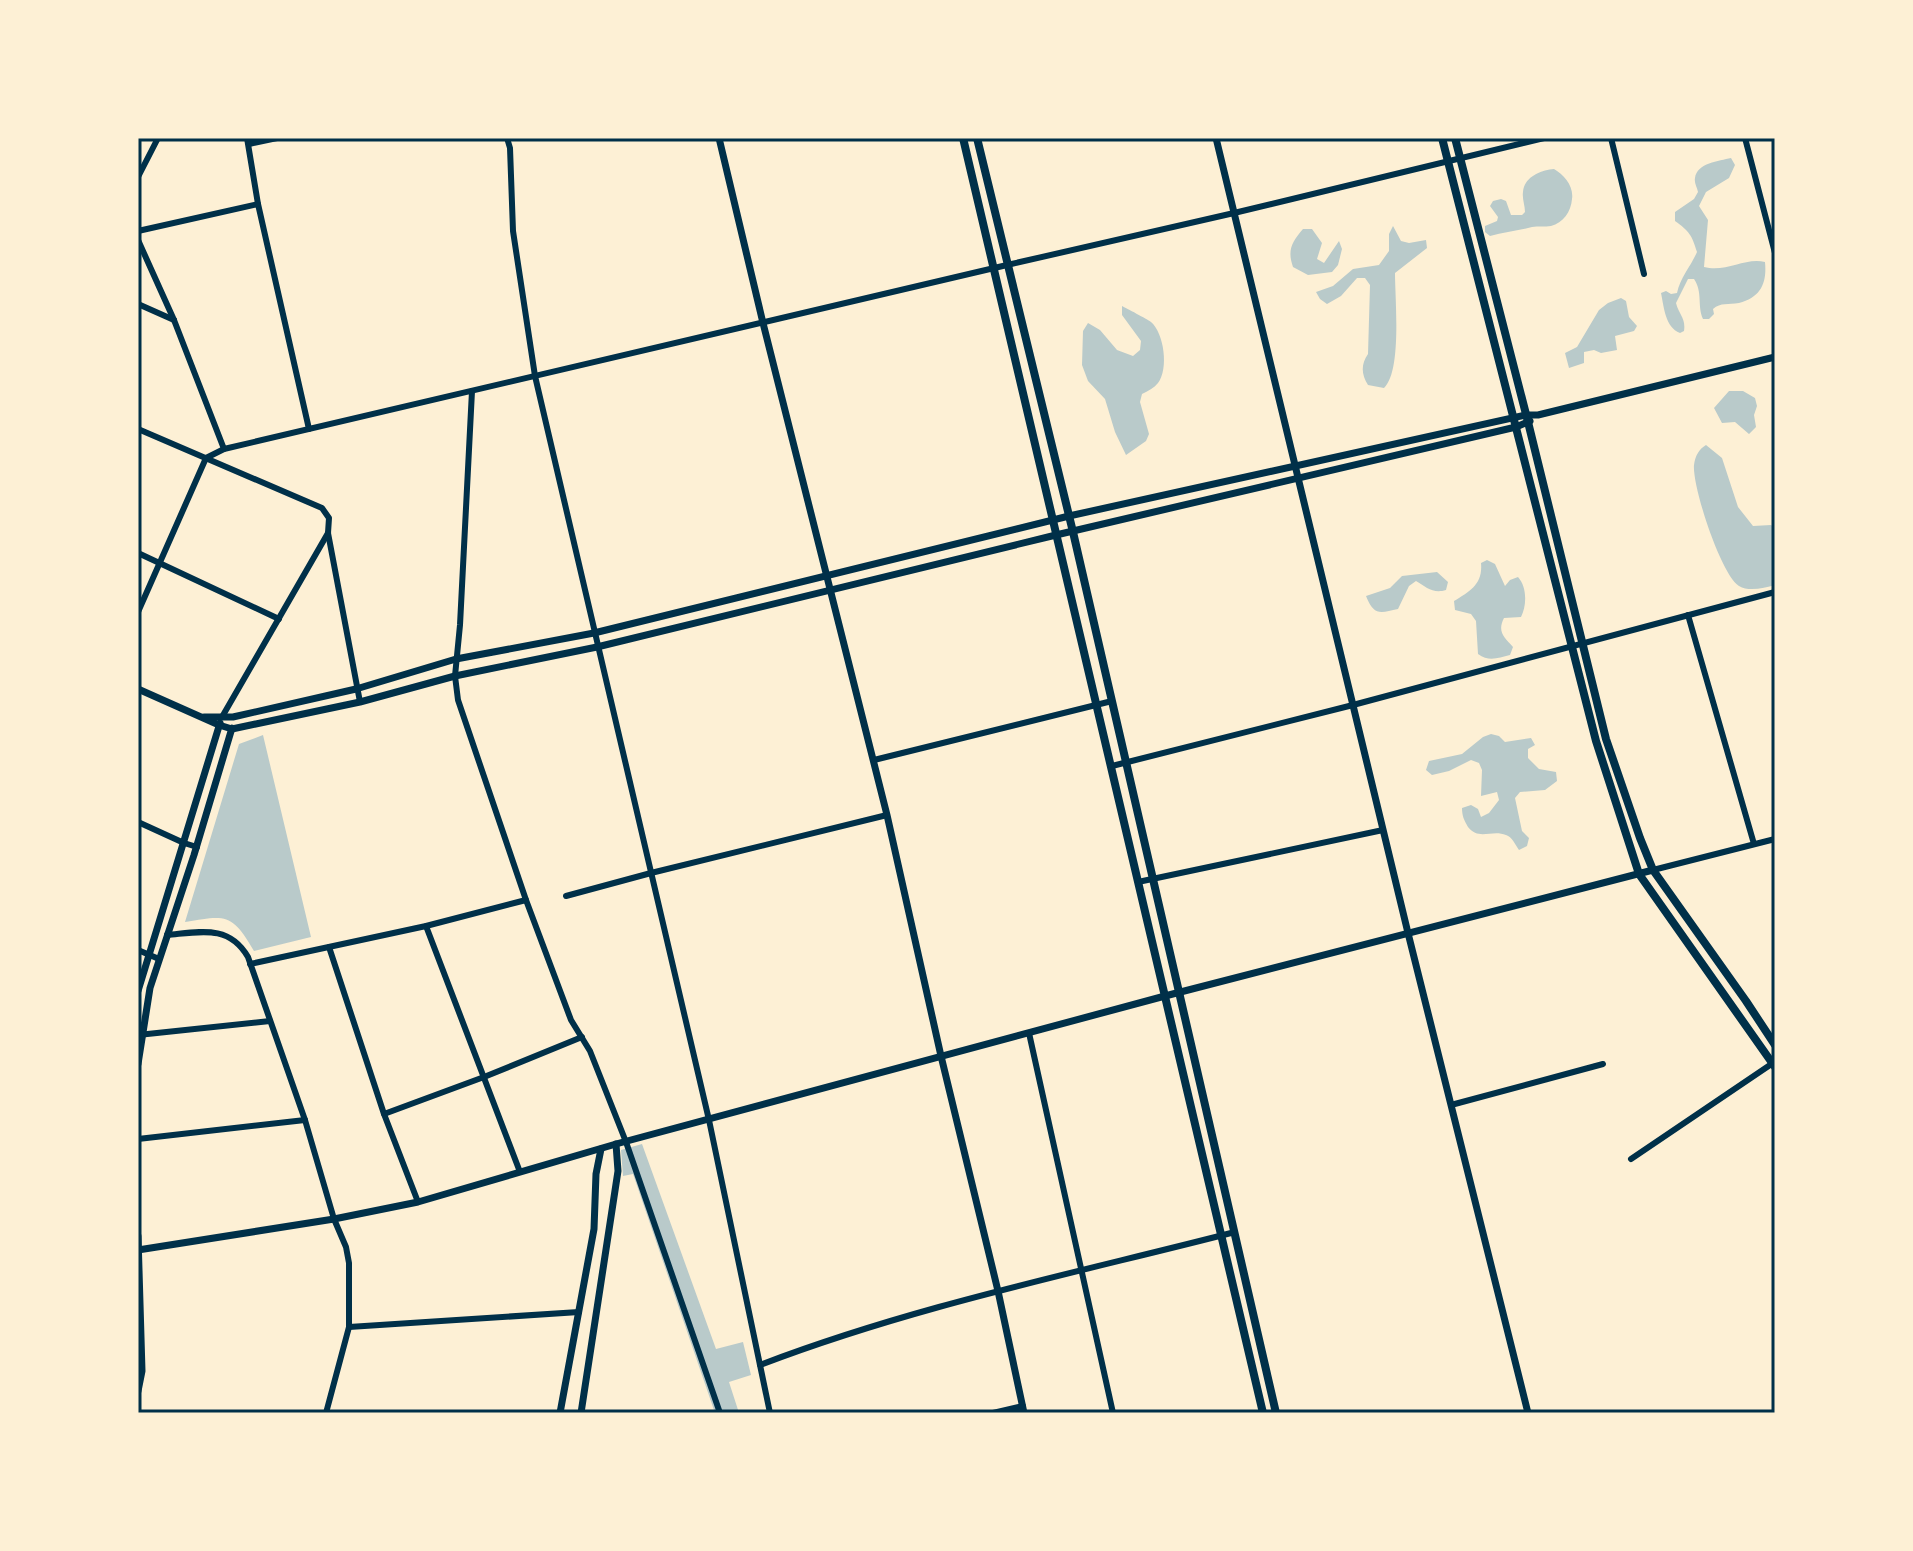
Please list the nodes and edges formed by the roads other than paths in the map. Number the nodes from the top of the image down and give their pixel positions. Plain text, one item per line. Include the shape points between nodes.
1 (158, 138) edge
2 (277, 138) edge
3 (507, 138) edge
4 (719, 138) edge
5 (963, 138) edge
6 (977, 138) edge
7 (1216, 138) edge
8 (1442, 138) edge
9 (1455, 138) edge
10 (1544, 138) edge
11 (1611, 138) edge
12 (1745, 138) edge
13 (248, 141) edge
14 (1459, 158) junction
15 (1447, 161) junction
16 (138, 177) edge
17 (258, 204) junction
18 (1234, 213) junction
19 (138, 231) edge
20 (138, 240) edge
21 (1775, 253) edge
22 (1007, 265) junction
23 (994, 268) junction
24 (1644, 274) dead end
25 (1493, 286) junction
26 (1480, 290) junction
27 (138, 304) edge
28 (174, 320) junction
29 (763, 323) junction
30 (1775, 357) edge
31 (535, 376) junction
32 (472, 391) junction
33 (1527, 419) junction
34 (1515, 423) junction
35 (138, 429) edge
36 (309, 429) junction
37 (1050, 443) junction
38 (1387, 446) junction
39 (1036, 447) junction
40 (224, 449) junction
41 (206, 458) junction
42 (1389, 458) junction
43 (1295, 467) junction
44 (1298, 480) junction
45 (1191, 490) junction
46 (1193, 504) junction
47 (1549, 509) junction
48 (1537, 512) junction
49 (1069, 516) junction
50 (1053, 521) junction
51 (1073, 532) junction
52 (328, 533) junction
53 (1056, 535) junction
54 (138, 553) edge
55 (161, 562) junction
56 (825, 576) junction
57 (829, 591) junction
58 (1775, 592) edge
59 (138, 612) edge
60 (1688, 615) junction
61 (279, 619) junction
62 (594, 633) junction
63 (1582, 644) junction
64 (1572, 646) junction
65 (597, 647) junction
66 (456, 659) junction
67 (455, 676) junction
68 (138, 689) edge
69 (356, 689) junction
70 (234, 697) junction
71 (1112, 701) junction
72 (360, 702) junction
73 (1353, 705) junction
74 (1097, 706) junction
75 (233, 717) junction
76 (220, 721) junction
77 (232, 729) junction
78 (1606, 739) junction
79 (1596, 741) junction
80 (874, 760) junction
81 (1126, 762) junction
82 (1112, 766) junction
83 (887, 815) junction
84 (138, 822) edge
85 (1383, 830) junction
86 (1775, 839) edge
87 (184, 843) junction
88 (1754, 844) junction
89 (197, 847) junction
90 (1653, 870) junction
91 (651, 873) junction
92 (1639, 874) junction
93 (1152, 879) junction
94 (1138, 882) junction
95 (566, 896) dead end
96 (526, 900) junction
97 (426, 926) junction
98 (1408, 933) junction
99 (167, 935) junction
100 (329, 947) junction
101 (138, 950) edge
102 (149, 955) junction
103 (159, 959) junction
104 (250, 964) junction
105 (138, 991) edge
106 (1179, 993) junction
107 (1165, 996) junction
108 (1746, 1001) junction
109 (1735, 1008) junction
110 (270, 1021) junction
111 (1029, 1033) junction
112 (140, 1035) edge
113 (582, 1037) junction
114 (1775, 1045) edge
115 (941, 1056) junction
116 (138, 1064) edge
117 (1603, 1064) dead end
118 (1774, 1065) edge
119 (484, 1077) junction
120 (1451, 1105) junction
121 (384, 1114) junction
122 (305, 1120) junction
123 (709, 1120) junction
124 (138, 1139) edge
125 (626, 1142) junction
126 (1214, 1143) junction
127 (616, 1144) junction
128 (1201, 1146) junction
129 (601, 1149) junction
130 (1631, 1159) dead end
131 (520, 1172) junction
132 (418, 1202) junction
133 (334, 1219) junction
134 (1235, 1232) junction
135 (138, 1236) edge
136 (1222, 1236) junction
137 (139, 1249) edge
138 (587, 1266) junction
139 (604, 1269) junction
140 (1081, 1271) junction
141 (998, 1291) junction
142 (579, 1312) junction
143 (349, 1327) junction
144 (1258, 1334) junction
145 (1245, 1336) junction
146 (760, 1365) junction
147 (138, 1391) edge
148 (1024, 1409) edge
149 (326, 1413) edge
150 (560, 1413) edge
151 (581, 1413) edge
152 (720, 1413) edge
153 (770, 1413) edge
154 (993, 1413) edge
155 (1113, 1413) edge
156 (1263, 1413) edge
157 (1276, 1413) edge
158 (1528, 1413) edge

1 - 16 street
2 - 13 street
3 - 31 street via 513,231
4 - 29 street
5 - 23 main road
6 - 22 main road
7 - 18 street
8 - 15 main road
9 - 14 main road
10 - 14 street
11 - 24 street
12 - 21 street
13 - 17 street
14 - 15 street
14 - 25 main road
15 - 18 street
15 - 26 main road
17 - 19 street
17 - 36 street
18 - 22 street
18 - 43 street
20 - 28 street
22 - 23 street
22 - 37 main road
23 - 29 street
23 - 39 main road
25 - 26 main road
25 - 33 main road
26 - 34 main road
27 - 28 street
28 - 40 street
29 - 31 street
29 - 56 street
30 - 33 street
31 - 32 street
31 - 62 street
32 - 36 street
32 - 66 street
33 - 34 street
33 - 47 main road
34 - 38 street
34 - 42 street
34 - 48 main road
35 - 41 street
36 - 40 street
37 - 39 main road
37 - 49 main road
38 - 42 street
38 - 43 street
39 - 50 main road
40 - 41 street
41 - 52 street via 322,508 329,518
41 - 55 street
42 - 44 street
43 - 44 street
43 - 45 street
44 - 46 street
44 - 73 street
45 - 46 street
45 - 49 street
46 - 51 street
47 - 48 main road
47 - 63 main road
48 - 64 main road
49 - 50 street
49 - 51 main road
50 - 53 main road
50 - 56 street
51 - 53 street
51 - 71 main road
52 - 61 street
52 - 69 street
53 - 57 street
53 - 74 main road
54 - 55 street
55 - 59 street
55 - 61 street
56 - 57 street
56 - 62 street
57 - 65 street
57 - 80 street
58 - 60 street
60 - 63 street
60 - 88 street
61 - 70 street
62 - 65 street
62 - 66 street
63 - 64 street
63 - 78 main road
64 - 73 street
64 - 79 main road
65 - 67 street
65 - 91 street
66 - 67 street
66 - 69 street
67 - 72 street
67 - 96 street via 458,700
68 - 76 street
69 - 72 street
69 - 75 street
70 - 75 street
70 - 76 street
71 - 74 street
71 - 81 main road
72 - 77 street
73 - 81 street
73 - 85 street
74 - 80 street
74 - 82 main road
75 - 76 street
75 - 77 street
76 - 77 street
76 - 87 street
77 - 89 street
78 - 79 main road
78 - 90 main road
79 - 92 main road
80 - 83 street
81 - 82 street
81 - 93 main road
82 - 94 main road
83 - 91 street
83 - 115 street
84 - 87 street
85 - 93 street
85 - 98 street
86 - 88 street
87 - 89 street
87 - 102 street
88 - 90 street
89 - 99 street
90 - 92 street
90 - 108 main road
91 - 95 street
91 - 123 street
92 - 98 street
92 - 109 main road
93 - 94 street
93 - 106 main road
94 - 107 main road
96 - 97 street
96 - 113 street
97 - 100 street
97 - 119 street
98 - 106 street
98 - 120 street
99 - 103 street
99 - 104 street via 225,935 240,944
100 - 104 street
100 - 121 street
101 - 102 street
102 - 103 street
102 - 105 street
103 - 112 street
104 - 110 street
106 - 107 street
106 - 126 main road
107 - 111 street
107 - 128 main road
108 - 109 main road
108 - 114 main road
109 - 118 main road
110 - 112 street
110 - 122 street
111 - 115 street
111 - 140 street
112 - 116 street
113 - 119 street
113 - 125 street
115 - 123 street
115 - 141 street
117 - 120 street
118 - 130 street
119 - 121 street
119 - 131 street
120 - 158 street
121 - 132 street
122 - 124 street
122 - 133 street
123 - 125 street
123 - 146 street
125 - 127 street
125 - 152 street
126 - 128 main road
126 - 134 main road
127 - 129 street
127 - 139 street via 618,1171
128 - 136 main road
129 - 131 street
129 - 138 street
131 - 132 street
132 - 133 street
133 - 137 street
133 - 143 street via 349,1263
134 - 136 street
134 - 144 main road
135 - 137 street
136 - 140 street
136 - 145 main road
137 - 147 street
138 - 139 street
138 - 142 street
139 - 151 street
140 - 141 street
140 - 155 street
141 - 146 street
141 - 148 street
142 - 143 street
142 - 150 street
143 - 149 street
144 - 145 main road
144 - 157 main road
145 - 156 main road
146 - 153 street
148 - 154 street

